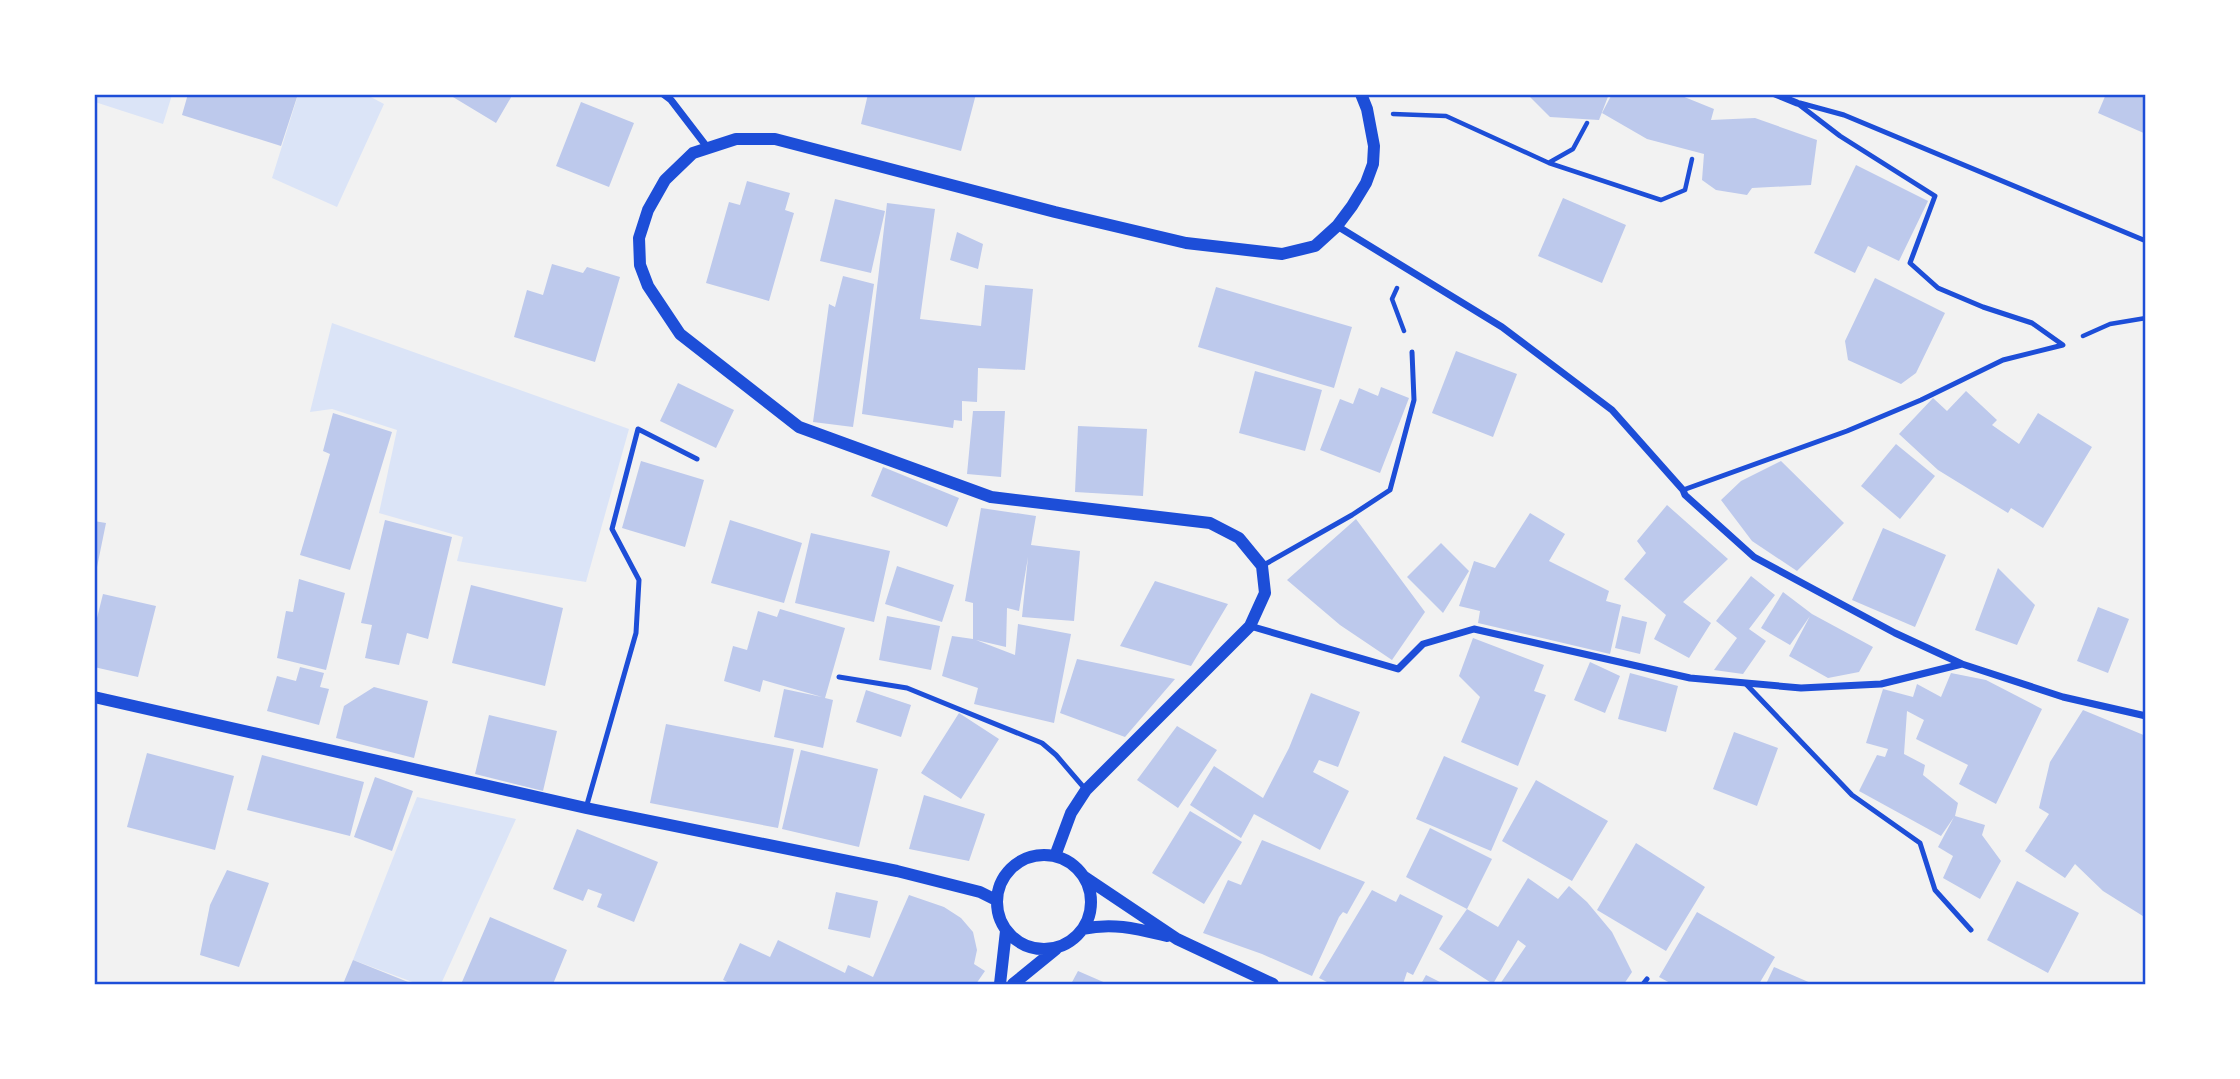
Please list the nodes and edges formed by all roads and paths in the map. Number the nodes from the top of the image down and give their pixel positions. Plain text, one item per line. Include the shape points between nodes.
1 (663, 94) edge
2 (1361, 94) edge
3 (1775, 94) edge
4 (1797, 103) junction
5 (1368, 113) junction
6 (1587, 122) dead end
7 (706, 148) junction
8 (1692, 159) dead end
9 (1549, 163) junction
10 (1337, 226) junction
11 (2146, 241) edge
12 (1407, 268) junction
13 (2146, 318) edge
14 (2063, 345) junction
15 (1412, 352) joint
16 (697, 459) dead end
17 (1683, 490) junction
18 (1262, 566) junction
19 (1250, 626) junction
20 (1962, 664) junction
21 (839, 677) dead end
22 (1745, 683) junction
23 (94, 697) edge
24 (2146, 716) edge
25 (1086, 790) junction
26 (586, 808) junction
27 (1055, 856) junction
28 (1083, 876) junction
29 (996, 900) junction
30 (1083, 929) junction
31 (1971, 930) dead end
32 (1006, 931) junction
33 (1177, 939) junction
34 (1059, 947) junction
35 (1647, 979) dead end
36 (1000, 985) edge
37 (1013, 985) edge
38 (1273, 985) edge
39 (1643, 985) edge

1 - 7 street
2 - 5 street
3 - 4 street
4 - 11 lane via 1844,114
4 - 14 lane via 1840,136 1935,195 1910,263 1938,288 2032,323
5 - 9 path via 1446,116
5 - 10 street via 1373,164
6 - 9 path via 1573,149
7 - 10 street via 736,139 775,139 1186,243 1282,254 1315,246
7 - 18 street via 693,153 665,180 639,238 640,265 648,286 680,334 799,427 991,497 1210,523 1239,538
8 - 9 path via 1685,190 1661,200
10 - 12 street
12 - 15 path via 1392,299
12 - 17 street via 1502,327 1612,410
13 - 14 path via 2110,324
14 - 17 lane via 2003,360 1847,431
15 - 18 lane via 1414,400 1390,489
16 - 26 lane via 638,429 612,530 639,580 636,633
17 - 20 street via 1754,557
18 - 19 street via 1265,593
19 - 22 street via 1398,669 1423,644 1474,629 1690,678
19 - 25 street
20 - 22 street via 1881,684 1801,688
20 - 24 street via 2063,697
21 - 25 lane via 907,688 1042,743
22 - 31 lane via 1852,795 1920,843 1935,890
23 - 26 street
25 - 27 street via 1071,813
26 - 29 street via 897,871
27 - 28 street
27 - 29 street via 1034,855 1015,864 1002,880
28 - 30 street via 1091,903
28 - 33 street
29 - 32 street
30 - 33 street via 1124,926
30 - 34 street
32 - 34 street via 1029,947
32 - 36 street
33 - 38 street
34 - 37 street
35 - 39 lane

